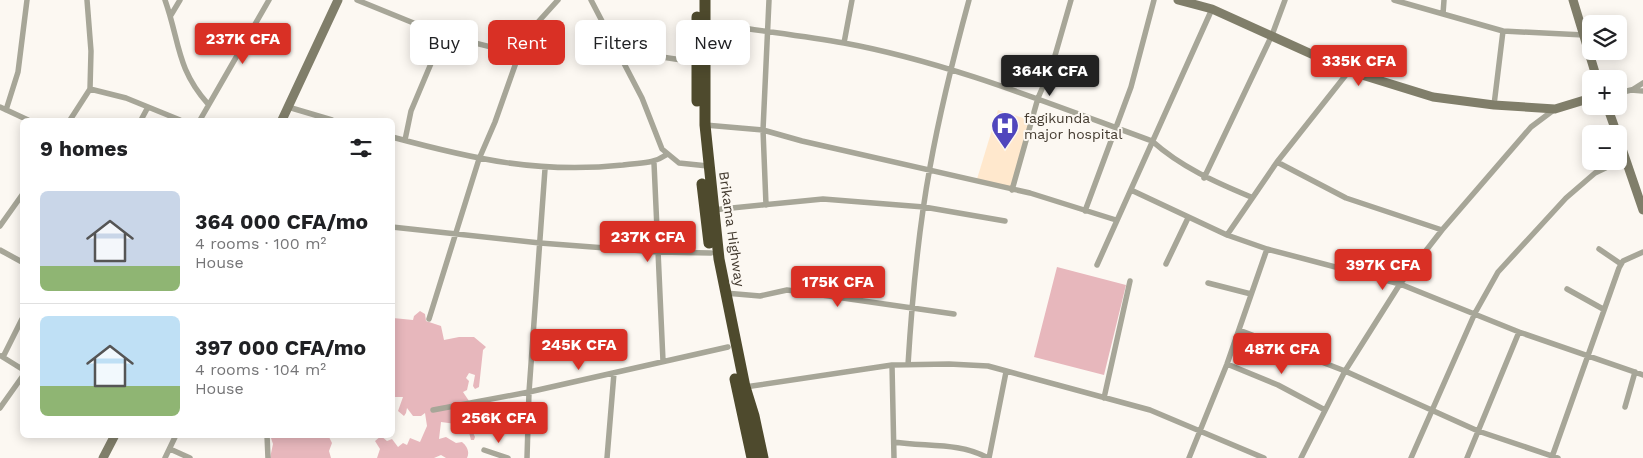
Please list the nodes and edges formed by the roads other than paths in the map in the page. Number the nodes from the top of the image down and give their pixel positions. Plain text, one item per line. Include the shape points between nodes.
1 (27, 0) edge
2 (87, 0) edge
3 (165, 0) edge
4 (180, 0) edge
5 (269, 0) edge
6 (338, 0) edge
7 (357, 0) edge
8 (558, 0) edge
9 (591, 0) edge
10 (698, 0) edge
11 (705, 0) edge
12 (769, 0) edge
13 (852, 0) edge
14 (968, 0) edge
15 (1071, 0) edge
16 (1154, 0) edge
17 (1178, 0) edge
18 (1285, 0) edge
19 (1394, 0) edge
20 (1444, 0) edge
21 (1573, 0) edge
22 (1212, 9) junction
23 (1443, 14) junction
24 (170, 16) junction
25 (541, 20) edge
26 (697, 20) edge
27 (704, 20) edge
28 (410, 22) edge
29 (1582, 29) edge
30 (750, 30) edge
31 (1503, 31) junction
32 (768, 33) junction
33 (1272, 34) junction
34 (1582, 35) edge
35 (844, 43) junction
36 (430, 65) edge
37 (515, 65) edge
38 (696, 65) edge
39 (704, 65) edge
40 (950, 71) junction
41 (1349, 71) junction
42 (1643, 83) edge
43 (90, 89) junction
44 (1631, 90) junction
45 (1627, 91) edge
46 (1643, 91) edge
47 (1038, 98) junction
48 (1582, 101) edge
49 (208, 104) junction
50 (1494, 105) junction
51 (148, 107) junction
52 (288, 108) junction
53 (3, 109) edge
54 (1555, 109) junction
55 (23, 118) edge
56 (71, 118) edge
57 (142, 118) edge
58 (175, 118) edge
59 (201, 118) edge
60 (283, 118) edge
61 (325, 118) edge
62 (705, 125) junction
63 (1116, 128) junction
64 (763, 130) junction
65 (395, 138) edge
66 (405, 140) junction
67 (1152, 141) junction
68 (666, 155) junction
69 (479, 159) junction
70 (1627, 161) edge
71 (1277, 162) junction
72 (654, 163) junction
73 (704, 166) junction
74 (545, 168) junction
75 (929, 169) junction
76 (1601, 170) edge
77 (1204, 178) junction
78 (1012, 190) junction
79 (1130, 190) junction
80 (20, 197) edge
81 (1251, 197) junction
82 (766, 205) junction
83 (924, 206) junction
84 (712, 210) junction
85 (1643, 210) edge
86 (1085, 211) junction
87 (1188, 218) junction
88 (1116, 220) junction
89 (1005, 221) dead end
90 (0, 226) edge
91 (395, 227) edge
92 (1442, 230) junction
93 (456, 234) junction
94 (1227, 235) junction
95 (540, 243) junction
96 (1599, 248) dead end
97 (1267, 249) junction
98 (0, 250) edge
99 (658, 252) junction
100 (1643, 252) edge
101 (711, 253) junction
102 (20, 261) edge
103 (1166, 264) dead end
104 (1621, 264) junction
105 (1097, 265) dead end
106 (1130, 281) dead end
107 (1208, 282) dead end
108 (1400, 284) junction
109 (1567, 289) dead end
110 (725, 293) junction
111 (1251, 294) junction
112 (912, 309) junction
113 (1604, 309) junction
114 (1475, 313) junction
115 (954, 314) dead end
116 (429, 319) dead end
117 (20, 323) edge
118 (1239, 330) junction
119 (1519, 332) junction
120 (728, 347) junction
121 (1, 356) edge
122 (1587, 357) junction
123 (663, 361) junction
124 (1227, 364) junction
125 (892, 365) junction
126 (908, 365) junction
127 (20, 368) edge
128 (1345, 370) junction
129 (1006, 372) junction
130 (1635, 372) junction
131 (614, 373) junction
132 (1643, 375) edge
133 (20, 380) edge
134 (745, 387) junction
135 (529, 392) junction
136 (1104, 398) junction
137 (1625, 407) dead end
138 (0, 408) edge
139 (433, 410) dead end
140 (1325, 410) junction
141 (1432, 410) junction
142 (749, 417) junction
143 (1201, 430) junction
144 (1478, 431) junction
145 (113, 438) edge
146 (175, 438) edge
147 (268, 438) edge
148 (894, 442) junction
149 (170, 449) junction
150 (484, 450) dead end
151 (1554, 457) edge
152 (103, 458) edge
153 (165, 458) edge
154 (190, 458) edge
155 (268, 458) edge
156 (508, 458) edge
157 (528, 458) edge
158 (607, 458) edge
159 (752, 458) edge
160 (763, 458) edge
161 (894, 458) edge
162 (988, 458) edge
163 (1189, 458) edge
164 (1264, 458) edge
165 (1300, 458) edge
166 (1411, 458) edge
167 (1467, 458) edge

1 - 53 street via 18,72
2 - 43 street
3 - 24 street
4 - 24 street
5 - 49 street
6 - 52 street
7 - 28 street
8 - 25 street
9 - 68 street via 642,98
10 - 26 highway, Brikama Highway
11 - 27 highway, Brikama Highway
12 - 32 street
13 - 35 street
14 - 40 street
15 - 47 street via 1052,66
16 - 63 street via 1131,87
17 - 22 street
18 - 33 street
19 - 23 street
20 - 23 street
21 - 29 street
22 - 33 street
22 - 67 street
23 - 31 street
24 - 49 street via 182,67 193,88
30 - 32 street
31 - 34 street
31 - 50 street
32 - 35 street
32 - 64 street
33 - 41 street
33 - 77 street
35 - 40 street
36 - 66 street via 411,111
37 - 69 street
38 - 73 highway, Brikama Highway
39 - 62 highway, Brikama Highway
40 - 47 street
40 - 75 street
41 - 50 street via 1433,97
41 - 71 street
42 - 44 street
43 - 51 street
43 - 56 street
44 - 45 street
44 - 46 street
47 - 63 street
47 - 78 street
48 - 54 street
49 - 59 street
50 - 54 street
51 - 57 street
51 - 58 street
52 - 60 street
52 - 61 street
53 - 55 street
54 - 92 street via 1531,127
62 - 64 street
62 - 73 highway, Brikama Highway
63 - 67 street
63 - 86 street
64 - 75 street
64 - 82 street
65 - 66 street
66 - 69 street
67 - 77 street
67 - 79 street
68 - 72 street
68 - 73 street via 688,166
69 - 74 street
69 - 93 street
70 - 85 street
71 - 81 street
71 - 92 street via 1346,198
72 - 74 street
72 - 99 street
73 - 84 highway, Brikama Highway
73 - 101 highway, Brikama Highway
74 - 95 street
75 - 78 street
75 - 83 street
76 - 114 street via 1566,198 1498,272
77 - 81 street
78 - 86 street
79 - 87 street
79 - 88 street
80 - 90 street
81 - 94 street
82 - 83 street via 823,199
82 - 84 street
83 - 89 street
83 - 112 street
84 - 110 highway, Brikama Highway
86 - 88 street
87 - 94 street
87 - 103 street
88 - 105 street
91 - 93 street
92 - 108 street
93 - 95 street
93 - 116 street
94 - 97 street
95 - 99 street
95 - 135 street
96 - 104 street
97 - 108 street
97 - 111 street
98 - 102 street
99 - 101 street
99 - 123 street
100 - 104 street
101 - 120 highway, Brikama Highway
104 - 113 street
106 - 136 street
107 - 111 street
108 - 114 street
108 - 128 street
109 - 113 street
110 - 112 street via 760,296 787,290
110 - 134 highway, Brikama Highway
111 - 118 street
112 - 115 street
112 - 126 street
113 - 122 street
114 - 119 street
114 - 141 street
117 - 121 street
118 - 124 street
118 - 128 street
119 - 122 street
119 - 144 street
120 - 123 street
120 - 142 highway, Brikama Highway
121 - 127 street
122 - 130 street
122 - 151 street
123 - 131 street
124 - 140 street via 1278,384
124 - 143 street
125 - 126 street
125 - 134 street
125 - 148 street
126 - 129 street via 988,366
128 - 140 street
128 - 141 street
129 - 136 street
129 - 162 street
130 - 132 street
130 - 137 street
131 - 135 street
131 - 158 street
133 - 138 street
134 - 142 highway, Brikama Highway
135 - 139 street
135 - 157 street
136 - 143 street via 1150,410
140 - 165 street
141 - 144 street
141 - 166 street
142 - 159 highway, Brikama Highway
142 - 160 highway, Brikama Highway
143 - 163 street
143 - 164 street
144 - 151 street
144 - 167 street
145 - 152 street
146 - 149 street
147 - 155 street
148 - 161 street
148 - 162 street via 938,444 978,452
149 - 153 street
149 - 154 street
150 - 156 street

